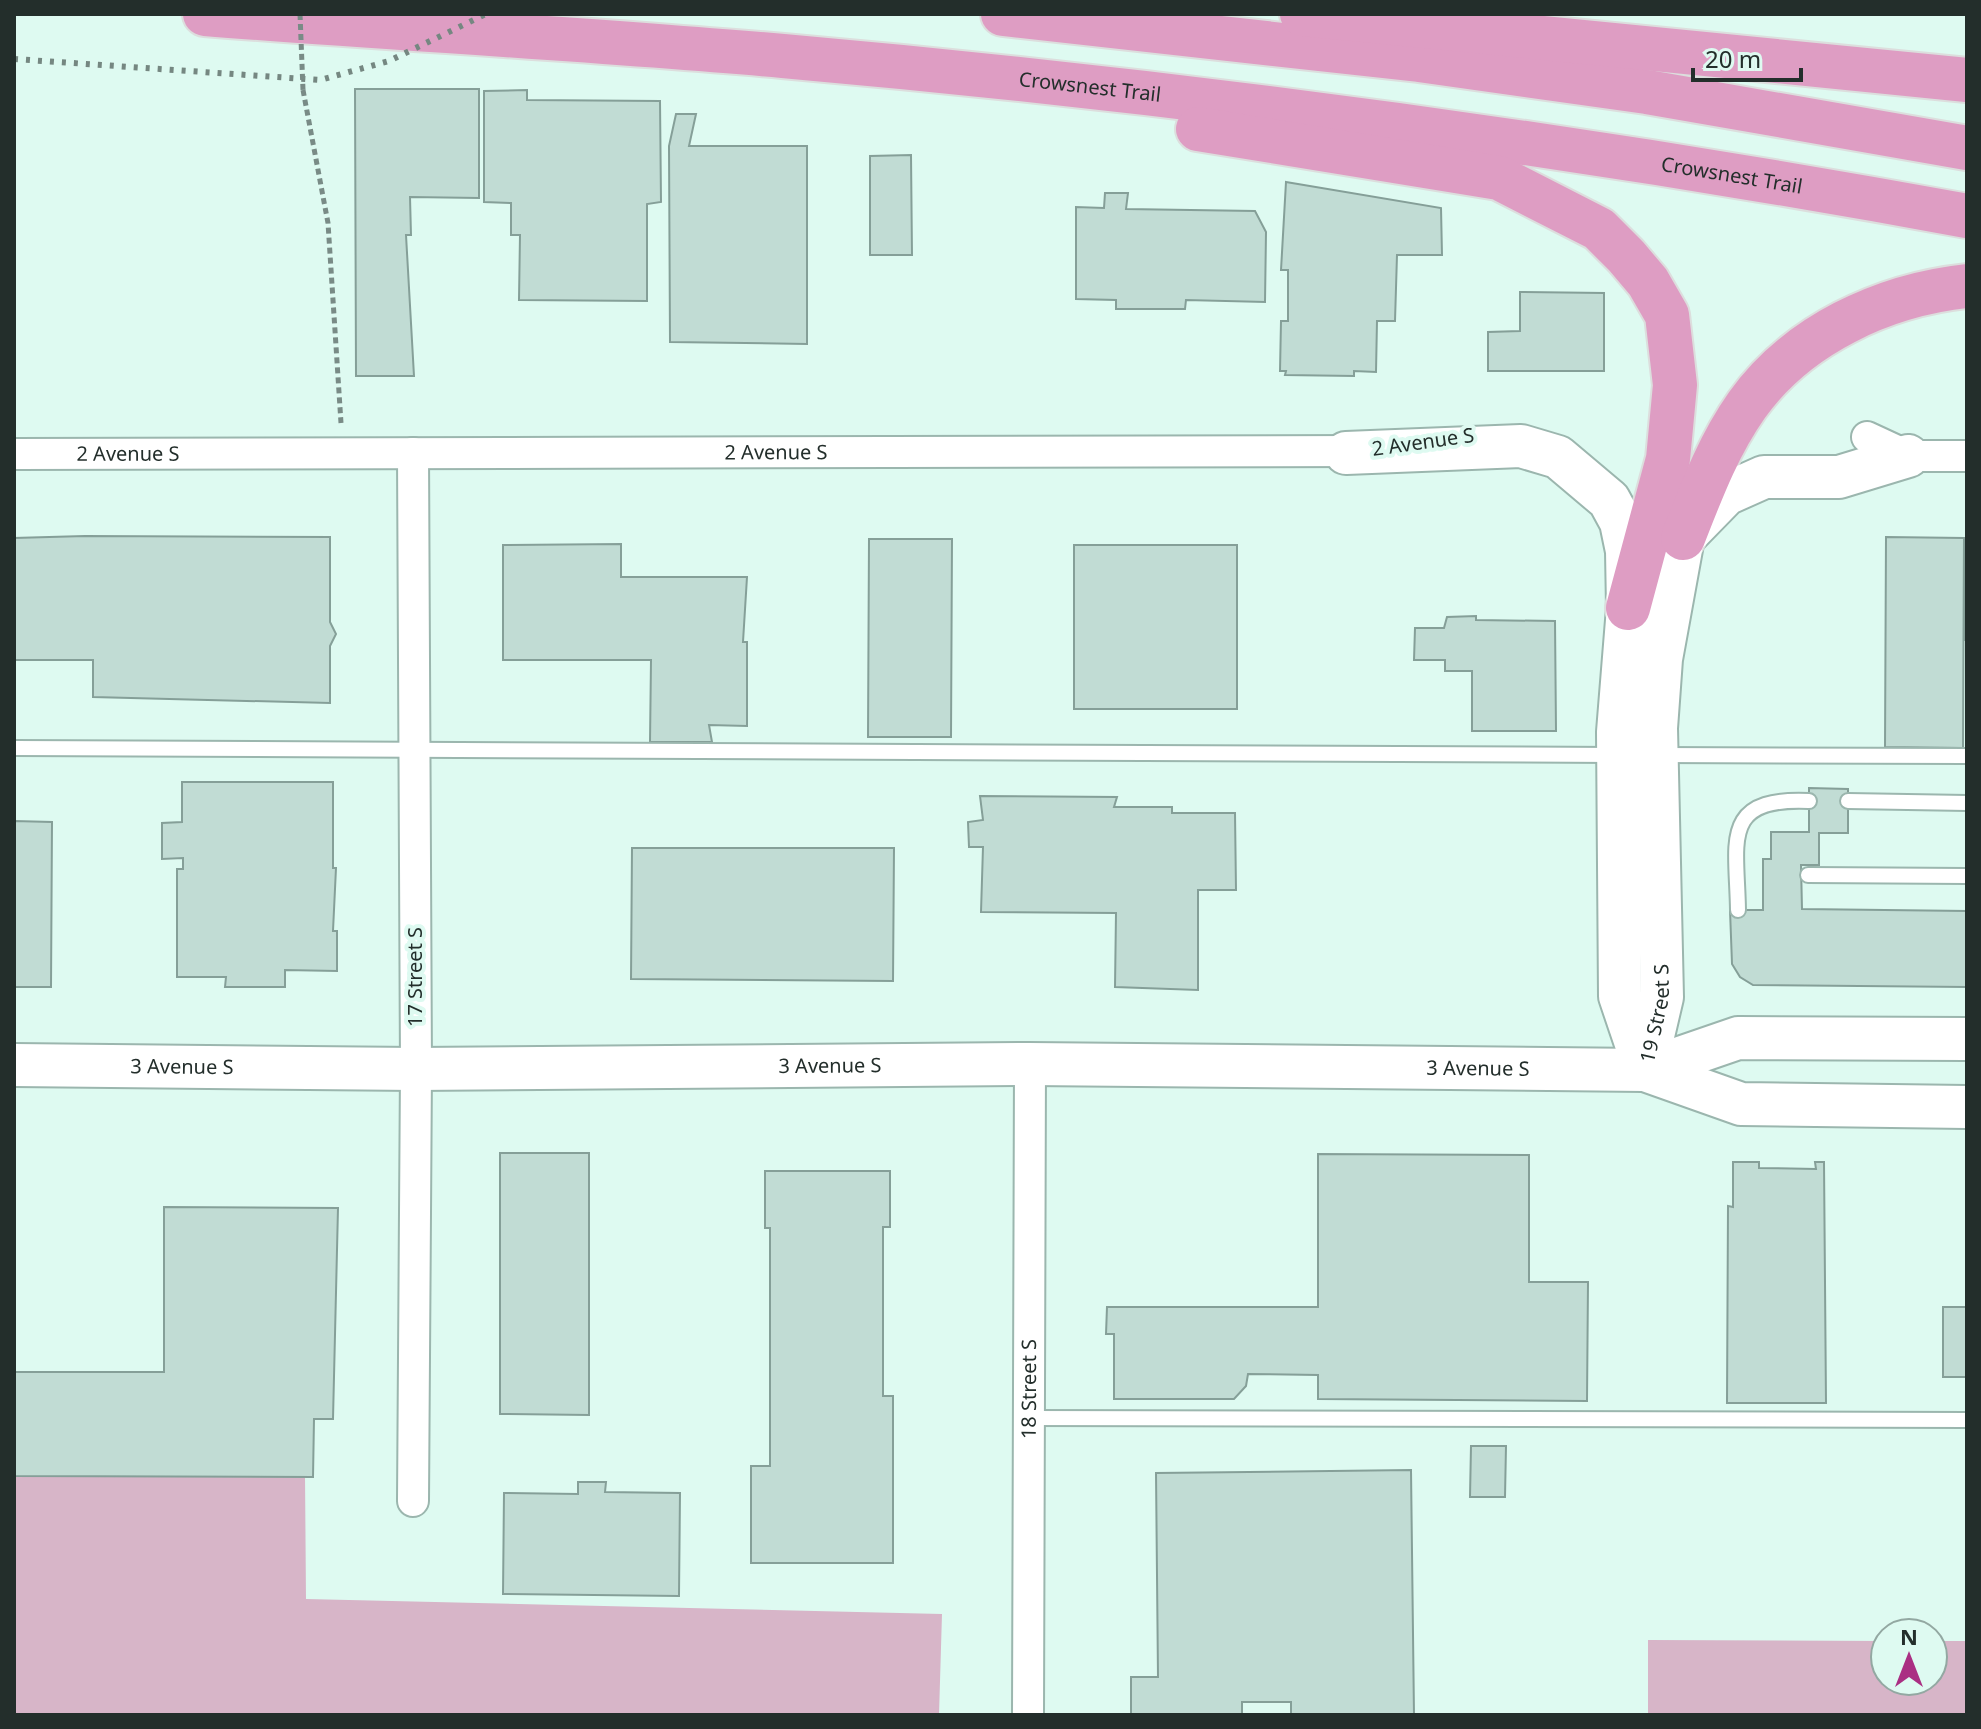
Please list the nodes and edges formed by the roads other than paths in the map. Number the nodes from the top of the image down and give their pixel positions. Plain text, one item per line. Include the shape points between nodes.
1 (205, 14) edge
2 (1003, 14) edge
3 (1302, 14) edge
4 (786, 56) junction
5 (1967, 80) edge
6 (1647, 92) junction
7 (1967, 126) edge
8 (1967, 148) edge
9 (1967, 216) edge
10 (1967, 286) edge
11 (1536, 426) dead end
12 (1867, 437) dead end
13 (413, 453) junction
14 (1346, 453) junction
15 (14, 454) edge
16 (1908, 456) junction
17 (1967, 456) edge
18 (1683, 538) junction
19 (1628, 608) junction
20 (14, 748) edge
21 (414, 752) junction
22 (1637, 755) junction
23 (1967, 756) edge
24 (1809, 801) dead end
25 (1848, 801) dead end
26 (1967, 803) edge
27 (1808, 875) dead end
28 (1967, 876) edge
29 (1738, 910) dead end
30 (1967, 1039) edge
31 (1030, 1064) junction
32 (14, 1065) edge
33 (416, 1069) junction
34 (1645, 1070) junction
35 (1967, 1107) edge
36 (1028, 1418) junction
37 (1967, 1420) edge
38 (413, 1501) dead end
39 (1028, 1715) edge

1 - 4 highway, Crowsnest Trail
2 - 6 highway via 1419,60
3 - 5 highway
4 - 9 highway, Crowsnest Trail via 1534,143
4 - 19 highway via 1499,178 1599,229 1648,282 1667,315 1673,350 1675,416 1668,459
6 - 7 highway
6 - 8 highway
10 - 18 highway via 1932,290 1854,317 1776,371 1726,438
11 - 14 street, 2 Avenue S
12 - 16 street
13 - 14 street, 2 Avenue S
13 - 15 street, 2 Avenue S
13 - 21 street, 17 Street S
14 - 19 main road, 19 Street S via 1521,446 1558,457 1609,500 1621,522
16 - 17 street
16 - 18 main road via 1839,477 1764,477 1726,494
18 - 22 main road, 19 Street S
19 - 22 main road, 19 Street S
20 - 21 lane
21 - 22 lane
21 - 33 street, 17 Street S
22 - 23 lane
22 - 34 main road, 19 Street S via 1662,997
24 - 29 lane via 1774,802 1744,817 1736,835
25 - 26 lane
27 - 28 lane
30 - 34 main road, 3 Avenue S via 1738,1038
31 - 33 main road, 3 Avenue S
31 - 34 main road, 3 Avenue S
31 - 36 street, 18 Street S
32 - 33 main road, 3 Avenue S
33 - 38 street, 17 Street S
34 - 35 main road, 3 Avenue S via 1741,1104
36 - 37 lane
36 - 39 street, 18 Street S

